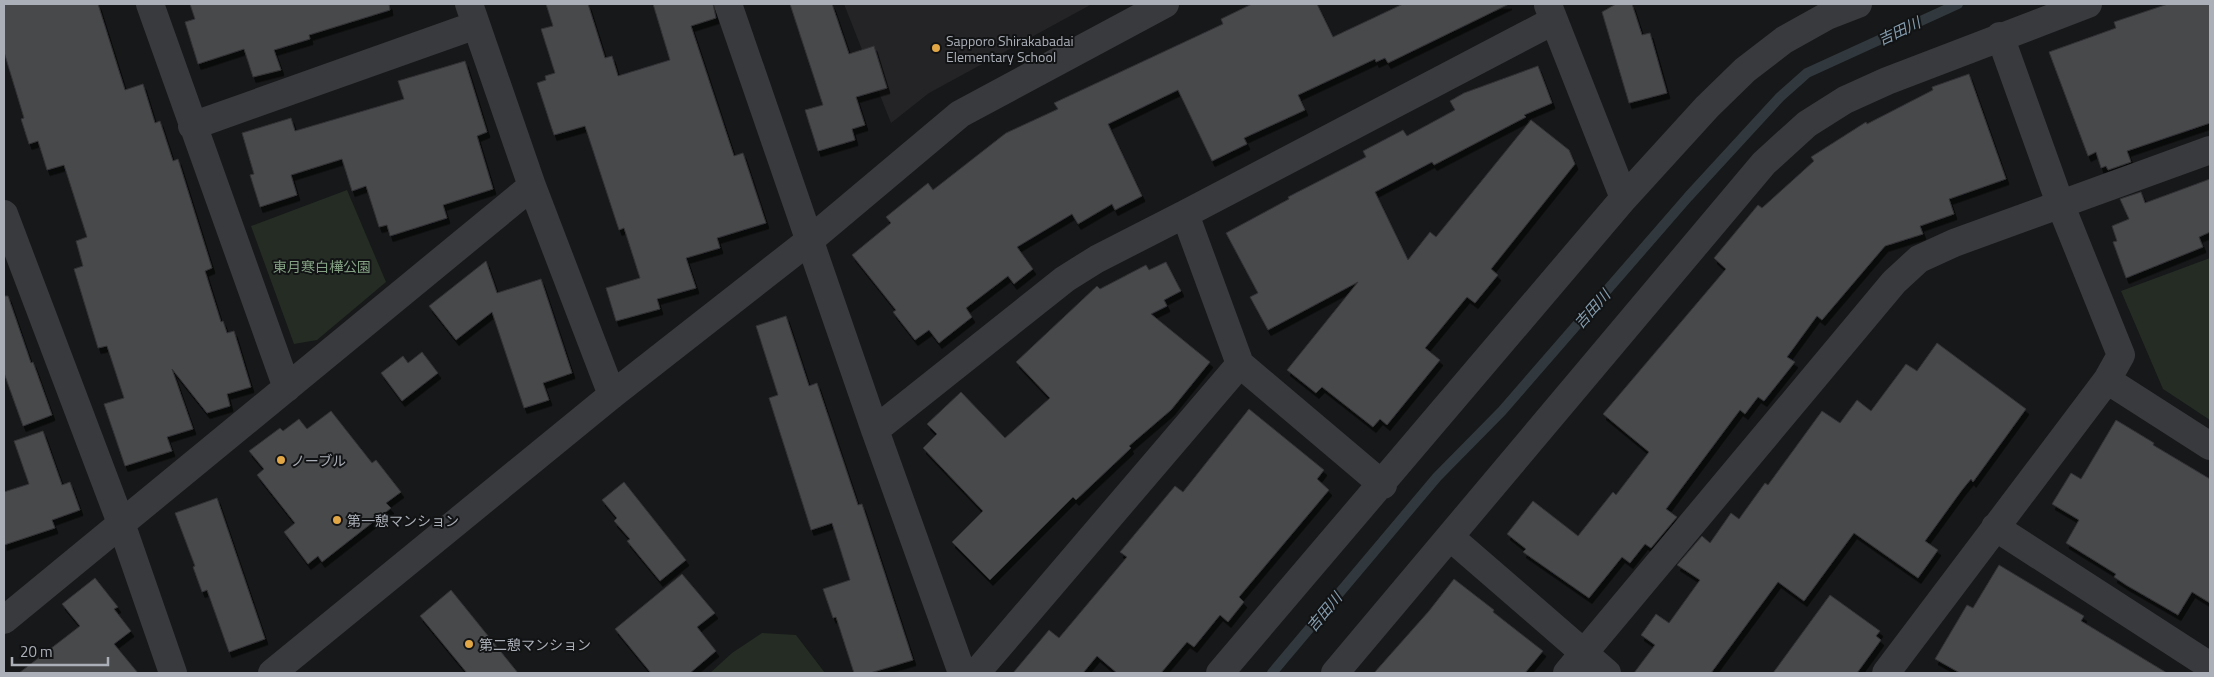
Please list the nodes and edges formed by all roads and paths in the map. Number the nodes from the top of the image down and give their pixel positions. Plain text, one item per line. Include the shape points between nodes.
1 (150, 4) edge
2 (728, 4) edge
3 (1165, 4) edge
4 (1858, 4) edge
5 (2088, 4) edge
6 (1550, 12) edge
7 (473, 15) edge
8 (2000, 36) junction
9 (192, 126) junction
10 (2210, 150) edge
11 (532, 186) junction
12 (1624, 198) junction
13 (2061, 206) junction
14 (4, 214) edge
15 (1185, 214) junction
16 (810, 240) junction
17 (1240, 364) junction
18 (2107, 380) junction
19 (287, 388) junction
20 (612, 395) junction
21 (875, 430) junction
22 (2210, 446) edge
23 (1382, 485) junction
24 (121, 523) junction
25 (1995, 527) junction
26 (1450, 537) junction
27 (4, 620) edge
28 (1575, 663) edge
29 (2210, 666) edge
30 (172, 673) edge
31 (272, 673) edge
32 (962, 673) edge
33 (976, 673) edge
34 (1220, 673) edge
35 (1335, 673) edge
36 (1607, 673) edge
37 (1886, 673) edge

1 - 9 street
2 - 16 street
3 - 16 street via 960,114
4 - 12 street via 1827,16 1784,40 1746,70 1707,107
5 - 8 street
6 - 12 street
6 - 15 street
7 - 9 street
7 - 11 street
8 - 13 street
8 - 26 street via 1845,100 1807,124 1764,163
9 - 19 street
10 - 13 street
11 - 19 street
11 - 20 street
12 - 23 street
13 - 18 street via 2121,355
13 - 28 street via 1919,259 1894,282
14 - 24 street
15 - 17 street
15 - 21 street via 1097,258 1065,279
16 - 20 street
16 - 21 street
17 - 23 street
17 - 33 street
18 - 22 street
18 - 25 street
19 - 24 street
20 - 31 street
21 - 32 street
23 - 34 street
24 - 27 street
24 - 30 street
25 - 29 street
25 - 37 street
26 - 28 street
26 - 35 street
28 - 36 street

